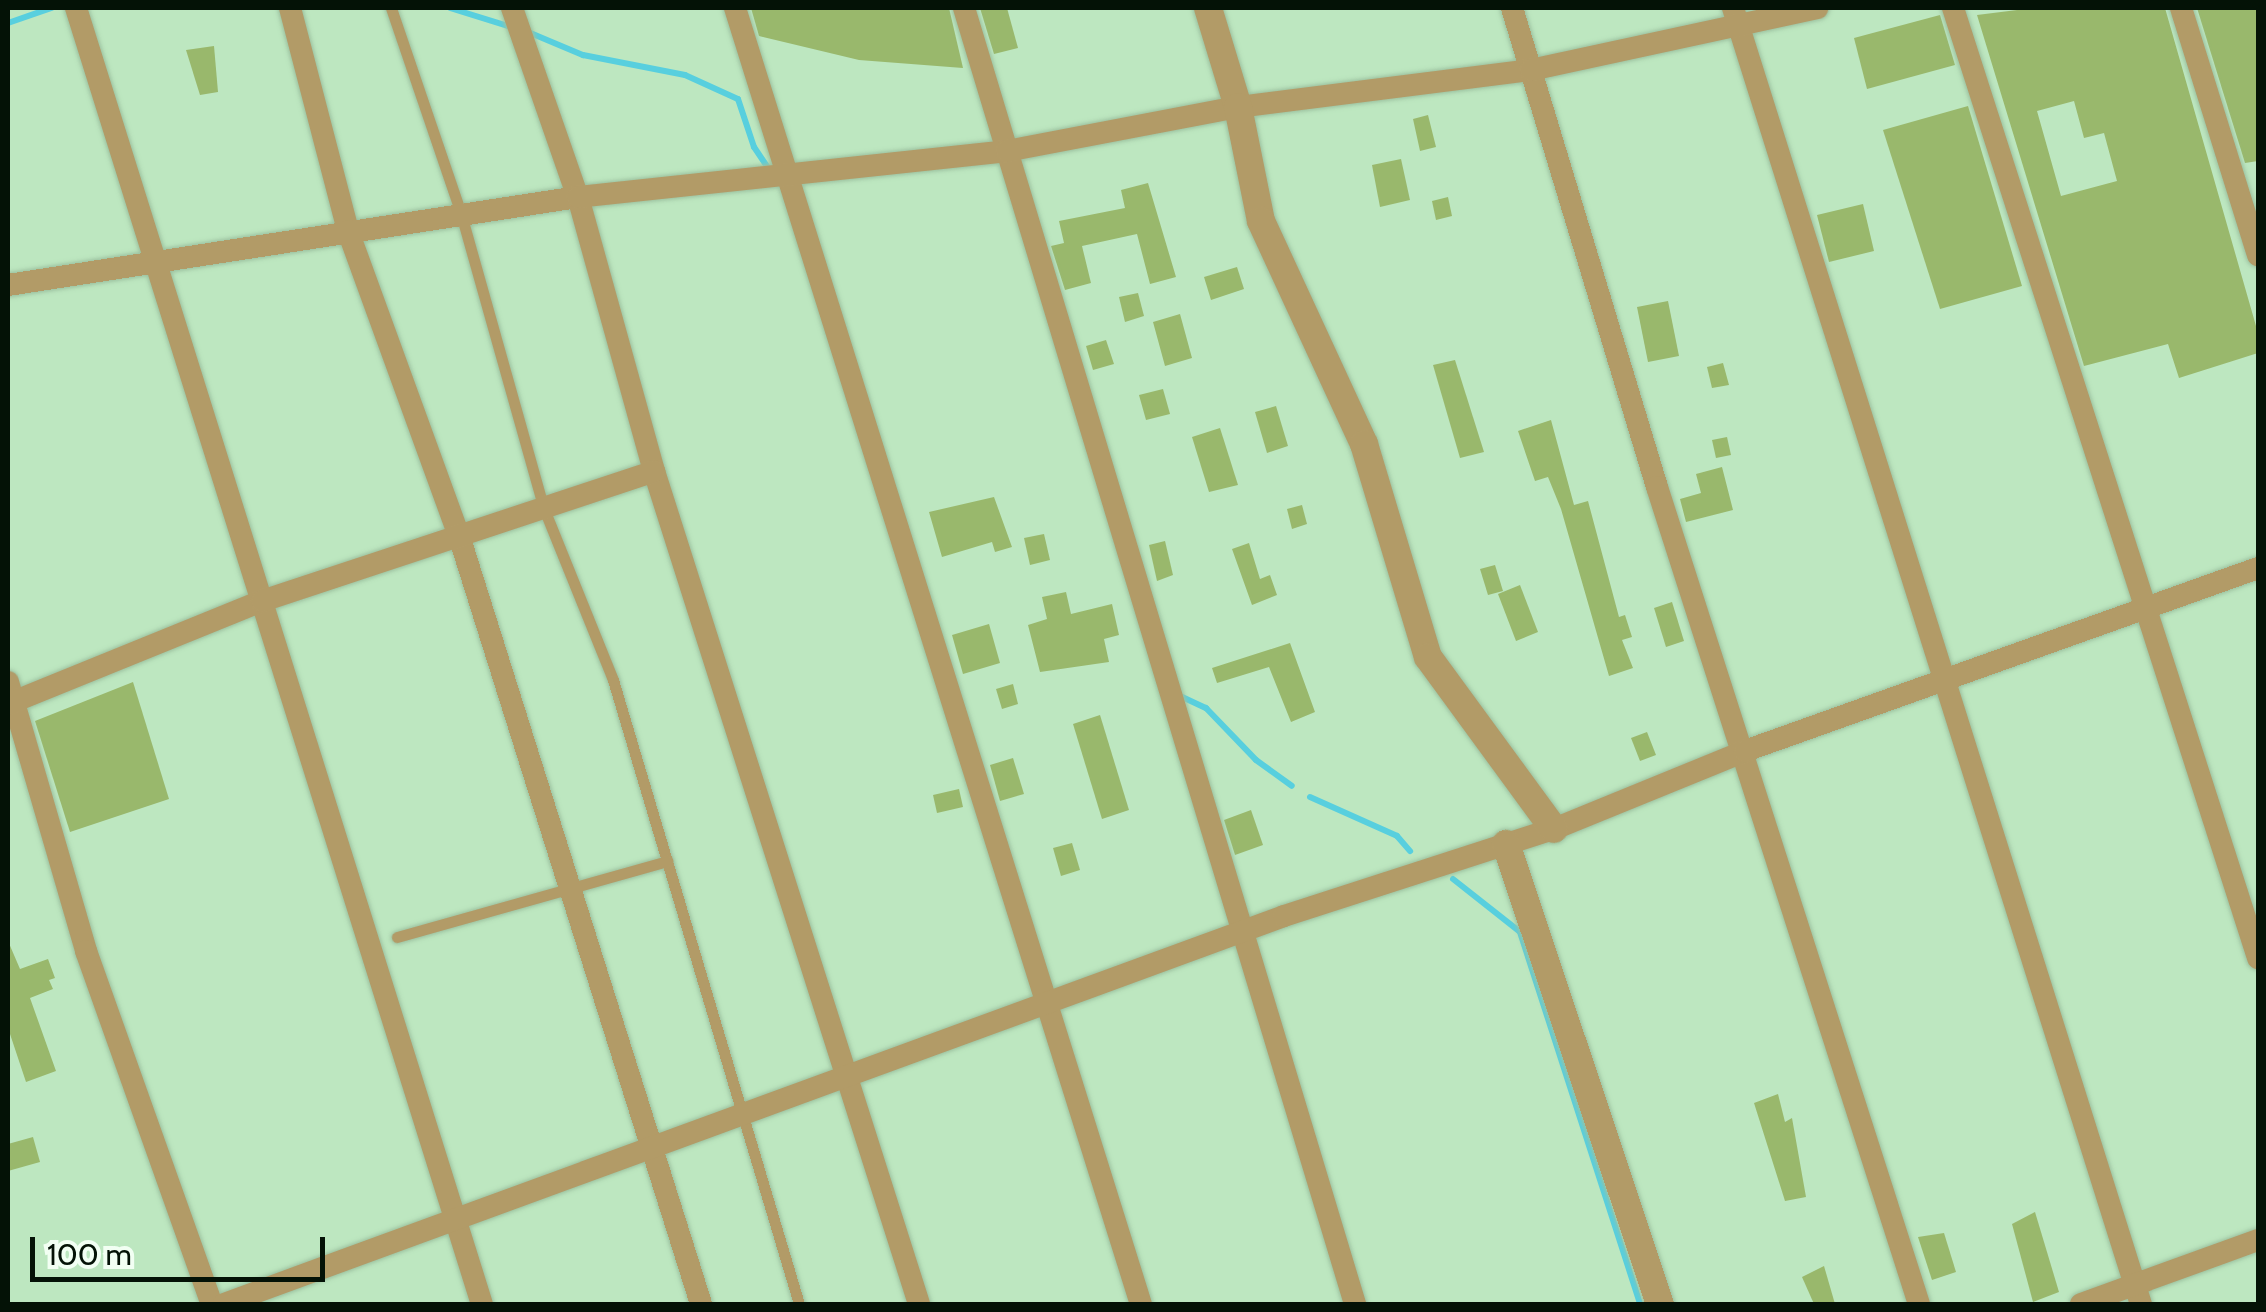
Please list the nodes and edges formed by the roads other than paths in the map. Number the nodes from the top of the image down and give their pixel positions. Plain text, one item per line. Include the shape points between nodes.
1 (76, 8) edge
2 (290, 8) edge
3 (390, 8) edge
4 (512, 8) edge
5 (735, 8) edge
6 (964, 8) edge
7 (1208, 8) edge
8 (1512, 8) edge
9 (1817, 8) edge
10 (1954, 8) edge
11 (2181, 8) edge
12 (1736, 15) edge
13 (1530, 70) junction
14 (1238, 107) junction
15 (1007, 151) junction
16 (786, 171) junction
17 (578, 197) junction
18 (460, 214) junction
19 (348, 231) junction
20 (2258, 254) edge
21 (155, 260) junction
22 (8, 284) edge
23 (654, 470) junction
24 (544, 509) junction
25 (460, 539) junction
26 (2258, 568) edge
27 (262, 600) junction
28 (2144, 609) junction
29 (1945, 681) junction
30 (9, 696) edge
31 (1745, 751) junction
32 (1554, 828) junction
33 (1506, 844) junction
34 (668, 861) junction
35 (570, 886) junction
36 (1241, 932) junction
37 (397, 936) dead end
38 (2258, 958) edge
39 (1044, 1004) junction
40 (848, 1076) junction
41 (741, 1114) junction
42 (652, 1148) junction
43 (456, 1220) junction
44 (2258, 1240) edge
45 (2138, 1295) edge
46 (212, 1304) edge
47 (224, 1304) edge
48 (482, 1304) edge
49 (701, 1304) edge
50 (800, 1304) edge
51 (919, 1304) edge
52 (1141, 1304) edge
53 (1355, 1304) edge
54 (1660, 1304) edge
55 (1920, 1304) edge
56 (2081, 1304) edge

1 - 21 street
2 - 19 street
3 - 18 lane
4 - 17 street
5 - 16 street
6 - 15 street
7 - 14 street
8 - 13 street
9 - 12 street
10 - 28 street
11 - 20 street
12 - 13 street
12 - 29 street
13 - 14 street
13 - 31 street
14 - 15 street
14 - 32 street via 1261,221 1364,444 1428,657
15 - 16 street
15 - 36 street
16 - 17 street
16 - 39 street
17 - 18 street
17 - 23 street
18 - 19 street
18 - 24 lane
19 - 21 street
19 - 25 street
21 - 22 street
21 - 27 street
23 - 24 street
23 - 40 street
24 - 25 street
24 - 34 lane via 612,680
25 - 27 street
25 - 35 street
26 - 28 street
27 - 30 street
27 - 43 street
28 - 29 street
28 - 38 street
29 - 31 street
29 - 45 street
30 - 46 street via 86,951
31 - 32 street
31 - 55 street
32 - 33 street
33 - 36 street
33 - 54 street
34 - 35 lane
34 - 41 lane
35 - 37 lane
35 - 42 street
36 - 39 street
36 - 53 street
39 - 40 street
39 - 52 street
40 - 41 street
40 - 51 street
41 - 42 street
41 - 50 lane
42 - 43 street
42 - 49 street
43 - 47 street
43 - 48 street
44 - 45 street
45 - 56 street

